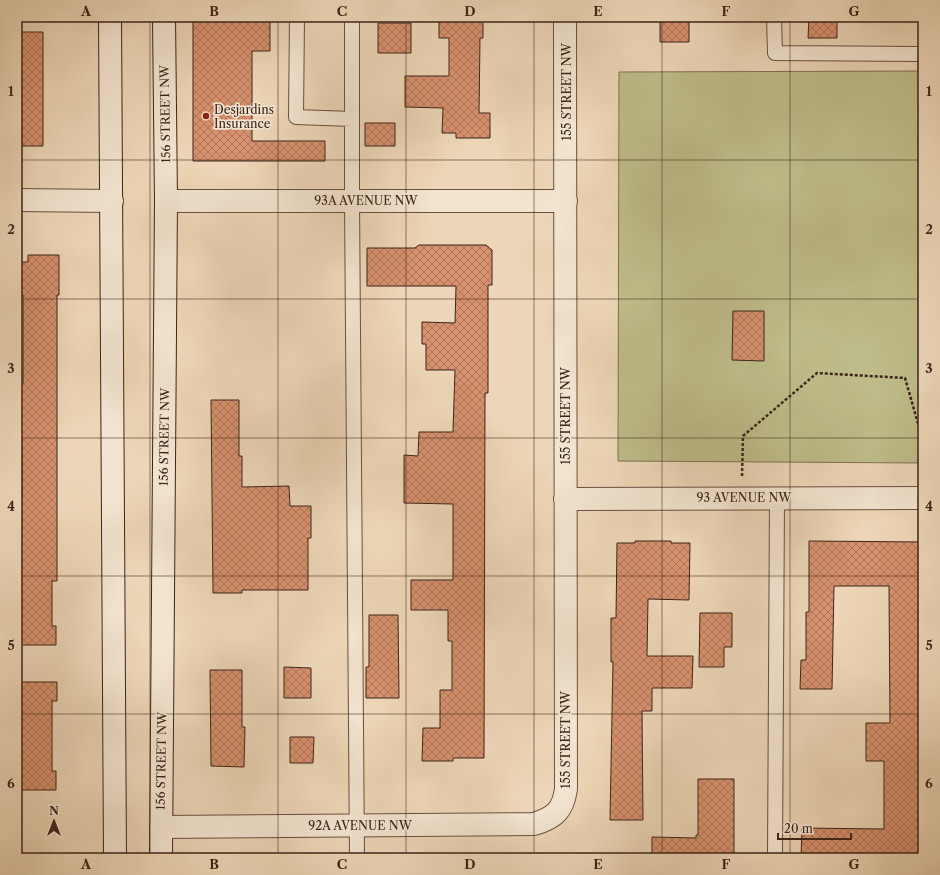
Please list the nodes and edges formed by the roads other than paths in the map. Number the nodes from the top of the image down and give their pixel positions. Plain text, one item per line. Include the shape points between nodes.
1 (110, 17) edge
2 (164, 17) edge
3 (297, 17) edge
4 (352, 17) edge
5 (565, 17) edge
6 (774, 17) edge
7 (923, 54) edge
8 (352, 119) junction
9 (17, 200) edge
10 (352, 200) junction
11 (112, 201) junction
12 (166, 201) junction
13 (566, 202) junction
14 (777, 497) junction
15 (565, 498) junction
16 (923, 498) edge
17 (557, 813) joint
18 (357, 824) junction
19 (161, 827) junction
20 (115, 858) edge
21 (161, 858) edge
22 (357, 858) edge
23 (775, 858) edge

1 - 11 street
2 - 12 street, 156 STREET NW
3 - 8 lane via 296,117
4 - 8 lane
5 - 13 street, 155 STREET NW
6 - 7 lane via 775,52
8 - 10 lane
9 - 11 street
10 - 12 street, 93A AVENUE NW
10 - 13 street, 93A AVENUE NW
10 - 18 lane
11 - 20 street
12 - 19 street, 156 STREET NW
13 - 15 street, 155 STREET NW
14 - 15 street, 93 AVENUE NW
14 - 16 street, 93 AVENUE NW
14 - 23 lane
15 - 17 street, 155 STREET NW via 566,789 564,801
17 - 18 street, 92A AVENUE NW via 546,821 534,824
18 - 19 street, 92A AVENUE NW
18 - 22 lane
19 - 21 street, 156 STREET NW

